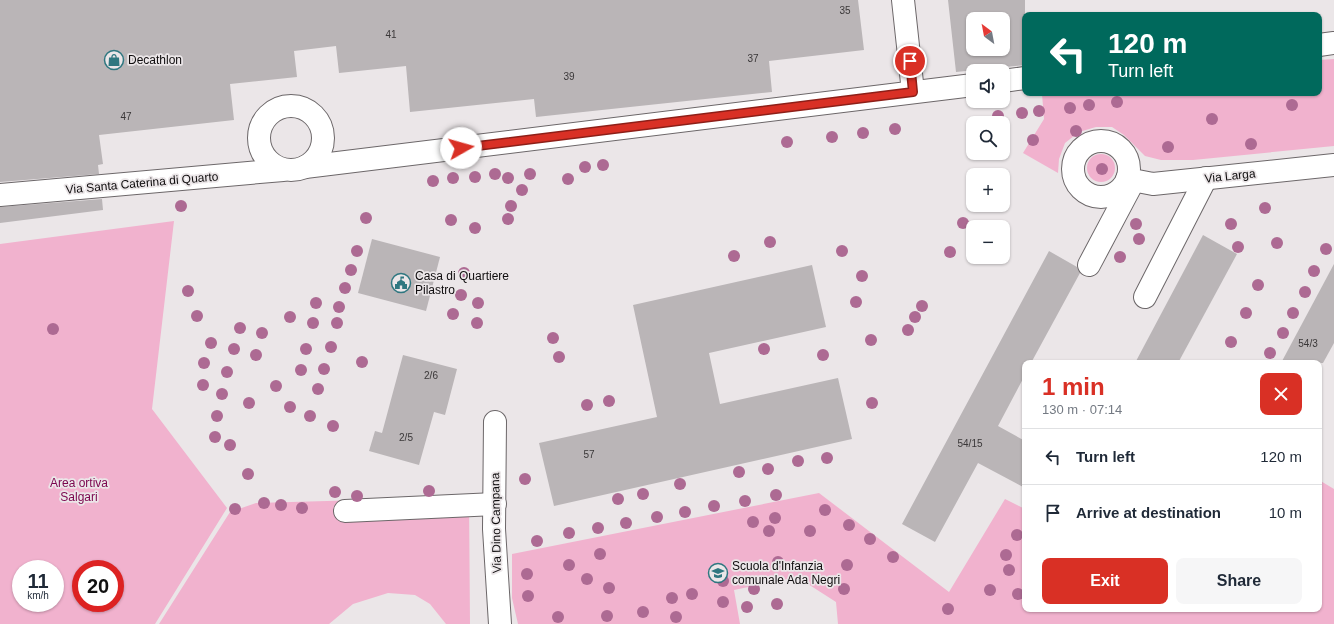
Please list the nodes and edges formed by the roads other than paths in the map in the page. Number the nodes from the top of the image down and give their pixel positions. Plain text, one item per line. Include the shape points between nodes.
1 (903, 0) edge
2 (1334, 43) edge
3 (1322, 45) edge
4 (1022, 78) edge
5 (1010, 80) edge
6 (966, 86) edge
7 (913, 92) junction
8 (1334, 165) edge
9 (305, 167) junction
10 (283, 170) junction
11 (1206, 178) junction
12 (0, 195) edge
13 (1089, 265) dead end
14 (1145, 297) dead end
15 (495, 422) dead end
16 (495, 504) junction
17 (345, 511) dead end
18 (500, 624) edge

1 - 7 street
2 - 3 street
4 - 5 street
6 - 7 street
7 - 9 street
8 - 11 street, Via Larga
9 - 10 street via 294,171
9 - 10 street via 314,161 320,152 322,130 312,113 303,108 283,107 266,118 259,136 260,147 265,157
10 - 12 street, Via Santa Caterina di Quarto
11 - 13 street, Via Larga via 1153,184 1131,179
11 - 14 street
15 - 16 street, Via Dino Campana
16 - 17 street
16 - 18 street, Via Dino Campana via 494,529

